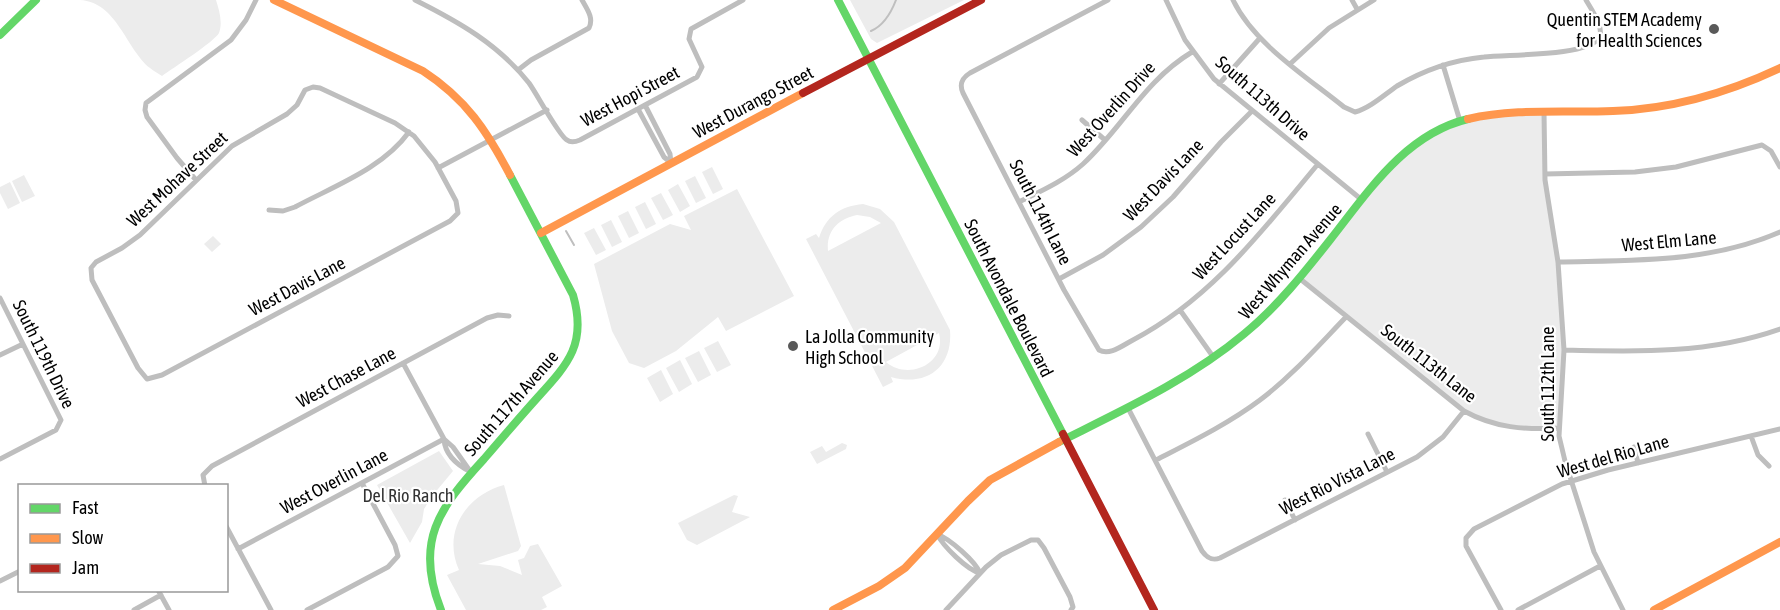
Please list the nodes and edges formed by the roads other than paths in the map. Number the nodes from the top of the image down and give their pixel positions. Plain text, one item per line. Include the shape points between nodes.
1 (36, 0) edge
2 (256, 0) edge
3 (274, 0) edge
4 (415, 0) edge
5 (582, 0) edge
6 (743, 0) edge
7 (838, 0) edge
8 (981, 0) edge
9 (1108, 0) edge
10 (1166, 0) edge
11 (1233, 0) edge
12 (1352, 0) edge
13 (1374, 0) edge
14 (1586, 0) edge
15 (1358, 9) junction
16 (0, 35) edge
17 (1260, 38) junction
18 (1192, 52) junction
19 (868, 58) junction
20 (1290, 64) junction
21 (1443, 65) junction
22 (1780, 68) edge
23 (518, 70) junction
24 (1219, 84) junction
25 (645, 105) junction
26 (638, 109) junction
27 (547, 110) junction
28 (1252, 111) junction
29 (1544, 112) junction
30 (1082, 120) dead end
31 (1460, 121) junction
32 (409, 132) junction
33 (491, 140) junction
34 (1105, 140) junction
35 (671, 163) junction
36 (1318, 164) junction
37 (1780, 167) edge
38 (438, 168) junction
39 (1545, 174) junction
40 (196, 180) junction
41 (1362, 200) junction
42 (1019, 202) junction
43 (270, 210) dead end
44 (1780, 232) edge
45 (541, 233) junction
46 (1558, 262) junction
47 (1299, 278) junction
48 (1059, 279) junction
49 (0, 298) edge
50 (1180, 310) junction
51 (509, 316) dead end
52 (1346, 317) junction
53 (1780, 329) edge
54 (23, 344) junction
55 (1564, 350) junction
56 (1102, 352) joint
57 (0, 356) edge
58 (1214, 358) junction
59 (404, 363) junction
60 (147, 379) joint
61 (1128, 408) junction
62 (1464, 411) junction
63 (1559, 428) junction
64 (1780, 429) edge
65 (1368, 434) dead end
66 (1751, 436) junction
67 (444, 439) junction
68 (1065, 440) junction
69 (1634, 447) dead end
70 (0, 459) edge
71 (1156, 460) junction
72 (1638, 463) junction
73 (1768, 466) dead end
74 (471, 472) junction
75 (1387, 472) junction
76 (1572, 482) junction
77 (362, 483) junction
78 (205, 484) edge
79 (1285, 500) dead end
80 (1295, 520) junction
81 (228, 530) edge
82 (938, 534) junction
83 (1780, 542) edge
84 (238, 549) junction
85 (1600, 566) junction
86 (18, 572) edge
87 (980, 573) junction
88 (0, 581) edge
89 (160, 593) edge
90 (1072, 608) edge
91 (134, 610) edge
92 (169, 610) edge
93 (271, 610) edge
94 (307, 610) edge
95 (441, 610) edge
96 (833, 610) edge
97 (946, 610) edge
98 (1154, 610) edge
99 (1501, 610) edge
100 (1518, 610) edge
101 (1623, 610) edge
102 (1654, 610) edge

1 - 16 street
2 - 40 street via 231,40 150,98 145,106 147,117
3 - 33 street, South 117th Avenue via 423,71 448,87 464,101
4 - 23 street via 479,34
5 - 23 street via 591,25
6 - 25 street, West Hopi Street via 689,32 690,43 700,60 701,71 694,79
7 - 19 street, South Avondale Boulevard
8 - 19 street, West Durango Street
9 - 42 street, South 114th Lane via 961,81 963,93
10 - 18 street, South 113th Drive
11 - 17 street
12 - 15 street
13 - 15 street
14 - 21 street via 1601,35 1592,43 1567,51 1482,57
15 - 20 street via 1322,34
17 - 20 street
17 - 24 street
18 - 24 street, South 113th Drive
18 - 34 street, West Overlin Drive via 1159,75
19 - 35 street, West Durango Street
19 - 68 street, South Avondale Boulevard
20 - 21 street via 1355,112
21 - 31 street
22 - 29 street, West Whyman Avenue via 1727,90 1674,104
23 - 27 street
24 - 28 street, South 113th Drive
25 - 26 street, West Hopi Street
25 - 35 street
26 - 27 street, West Hopi Street via 569,142
26 - 35 street
27 - 33 street
28 - 36 street, South 113th Drive
28 - 48 street, West Davis Lane via 1141,227 1103,255
29 - 31 street, West Whyman Avenue via 1495,114
29 - 39 street, South 112th Lane
30 - 34 street
31 - 41 street, West Whyman Avenue via 1413,145
32 - 38 street
32 - 40 street, West Mohave Street via 320,88 308,87 291,112 236,142
32 - 43 street via 392,152 373,165 295,207
33 - 38 street
33 - 45 street, South 117th Avenue
34 - 42 street, West Overlin Drive via 1071,174
35 - 45 street, West Durango Street
36 - 41 street, South 113th Drive
36 - 50 street, West Locust Lane via 1234,264
37 - 39 street via 1766,145 1758,145 1676,167
38 - 60 street, West Davis Lane via 456,201 458,213 450,220 158,377
39 - 46 street, South 112th Lane
40 - 60 street, West Mohave Street via 134,239 91,268 97,290
41 - 47 street, West Whyman Avenue
42 - 48 street, South 114th Lane
44 - 46 street, West Elm Lane via 1693,257
45 - 74 street, South 117th Avenue via 574,296 578,316 576,343 561,372
46 - 55 street, South 112th Lane
47 - 52 street, South 113th Lane
47 - 58 street, West Whyman Avenue via 1257,322
48 - 56 street, South 114th Lane
49 - 54 street, South 119th Drive
50 - 56 street, West Locust Lane via 1142,335
50 - 58 street
51 - 59 street, West Chase Lane via 487,318
52 - 62 street, South 113th Lane
52 - 71 street via 1259,401
53 - 55 street via 1727,344 1682,350
54 - 57 street
54 - 70 street, South 119th Drive via 59,413 60,424
55 - 63 street, South 112th Lane
58 - 61 street, West Whyman Avenue
59 - 67 street
59 - 78 street, West Chase Lane via 212,466 203,475
61 - 68 street, West Whyman Avenue
61 - 71 street
62 - 63 street, South 113th Lane via 1503,426
62 - 75 street, West Rio Vista Lane via 1430,448
63 - 76 street, South 112th Lane
64 - 66 street, West del Rio Lane
65 - 75 street
66 - 72 street, West del Rio Lane
66 - 73 street via 1758,455
67 - 74 street
67 - 77 street, West Overlin Lane
68 - 82 street, West Whyman Avenue via 990,480
68 - 98 street, South Avondale Boulevard
69 - 72 street
71 - 80 street, West Rio Vista Lane via 1210,559 1220,558
72 - 76 street, West del Rio Lane
74 - 95 street, South 117th Avenue via 445,504 430,544 430,575
75 - 80 street, West Rio Vista Lane
76 - 85 street, South 112th Lane
76 - 99 street, West del Rio Lane via 1474,529 1466,538 1468,550
77 - 84 street, West Overlin Lane
77 - 94 street via 398,556 388,567
79 - 80 street
81 - 84 street
82 - 87 street via 943,544
82 - 96 street, West Whyman Avenue via 897,575
83 - 102 street
84 - 93 street
85 - 100 street
85 - 101 street, South 112th Lane
86 - 88 street
87 - 90 street via 1006,552 1038,540 1070,597
87 - 97 street
89 - 91 street
89 - 92 street

